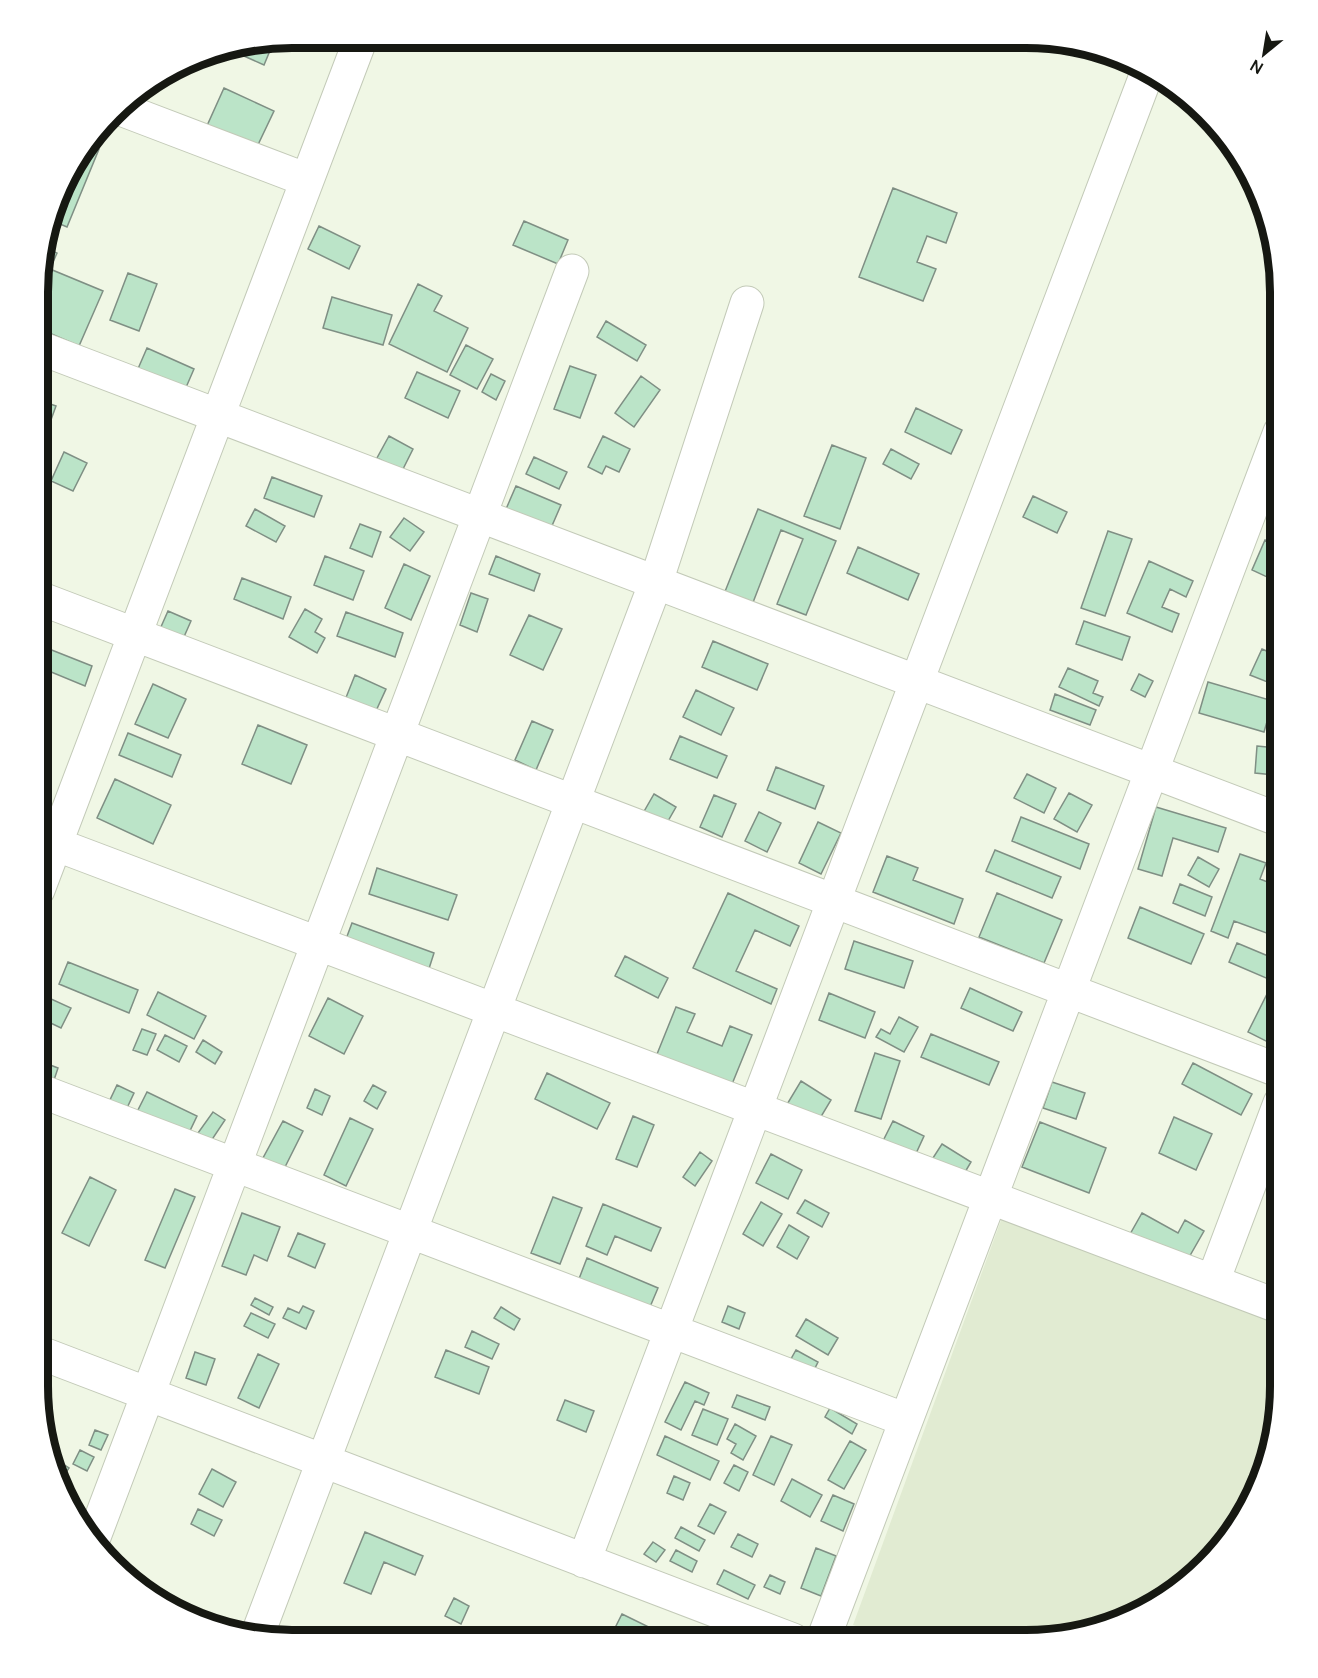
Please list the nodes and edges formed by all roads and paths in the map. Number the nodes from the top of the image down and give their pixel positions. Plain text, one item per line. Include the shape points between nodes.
1 (357, 48) edge
2 (1145, 79) edge
3 (128, 112) edge
4 (307, 180) junction
5 (572, 271) dead end
6 (747, 303) dead end
7 (48, 351) edge
8 (218, 416) junction
9 (1270, 458) edge
10 (480, 516) junction
11 (656, 582) junction
12 (48, 601) edge
13 (135, 635) junction
14 (916, 682) junction
15 (397, 734) junction
16 (1152, 771) junction
17 (573, 801) junction
18 (1270, 816) edge
19 (48, 840) edge
20 (48, 842) edge
21 (834, 901) junction
22 (318, 944) junction
23 (1069, 990) junction
24 (494, 1010) junction
25 (1270, 1067) edge
26 (48, 1094) edge
27 (755, 1109) junction
28 (1270, 1130) edge
29 (234, 1165) junction
30 (991, 1198) junction
31 (410, 1232) junction
32 (1213, 1281) junction
33 (1270, 1303) edge
34 (671, 1330) junction
35 (48, 1356) edge
36 (147, 1394) junction
37 (906, 1420) junction
38 (323, 1461) junction
39 (96, 1530) edge
40 (584, 1560) junction
41 (260, 1628) edge
42 (767, 1630) edge
43 (828, 1630) edge

1 - 4 street
2 - 14 street
3 - 4 street
4 - 8 street
5 - 10 street
6 - 11 street
7 - 8 street
8 - 10 street
8 - 13 street
9 - 16 street
10 - 11 street
10 - 15 street
11 - 14 street
11 - 17 street
12 - 13 street
13 - 15 street
13 - 19 street
14 - 16 street
14 - 21 street
15 - 17 street
15 - 22 street
16 - 18 street
16 - 23 street
17 - 21 street
17 - 24 street
20 - 22 street
21 - 23 street
21 - 27 street
22 - 24 street
22 - 29 street
23 - 25 street
23 - 30 street
24 - 27 street
24 - 31 street
26 - 29 street
27 - 30 street
27 - 34 street
28 - 32 street
29 - 31 street
29 - 36 street
30 - 32 street
30 - 37 street
31 - 34 street
31 - 38 street
32 - 33 street
34 - 37 street
34 - 40 street
35 - 36 street
36 - 38 street
36 - 39 street
37 - 43 street
38 - 40 street
38 - 41 street
40 - 42 street

